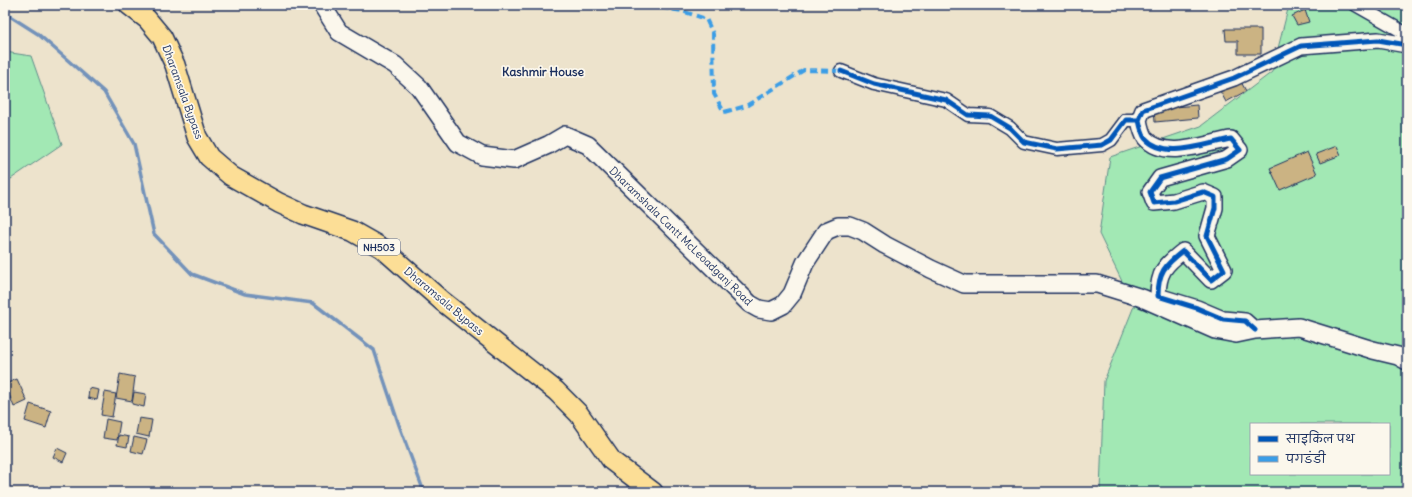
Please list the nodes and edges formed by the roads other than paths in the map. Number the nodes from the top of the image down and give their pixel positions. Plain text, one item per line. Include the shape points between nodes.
1 (129, 5) edge
2 (322, 5) edge
3 (1356, 5) edge
4 (1407, 34) edge
5 (1407, 45) edge
6 (841, 70) dead end
7 (1139, 120) junction
8 (1255, 330) junction
9 (1407, 361) edge
10 (653, 492) edge

1 - 10 main road, Dharamsala Bypass / NH503 via 147,19 162,38 175,65 197,137 209,157 231,176 279,203 352,231 382,248 442,301 556,391 579,414 612,461
2 - 8 main road, Dharamshala Cantt McLeoadganj Road via 339,32 395,65 419,87 458,143 482,156 514,160 548,146 565,135 588,145 750,304 760,309 771,311 783,305 792,294 805,263 826,231 838,226 850,226 964,284 1097,284 1142,298 1215,330 1236,334
3 - 4 street
5 - 7 street via 1378,40 1301,46 1234,78 1143,110
6 - 7 street via 874,84 946,100 968,114 990,116 1010,128 1024,142 1057,149 1102,145 1112,140 1126,120
7 - 8 street via 1144,137 1162,149 1188,148 1231,139 1240,150 1227,160 1160,178 1150,192 1154,203 1174,201 1203,192 1215,197 1215,208 1207,236 1224,270 1211,280 1183,251 1166,264 1158,281 1158,296 1223,319 1245,321
8 - 9 main road, Dharamshala Cantt McLeoadganj Road via 1299,327 1398,356

